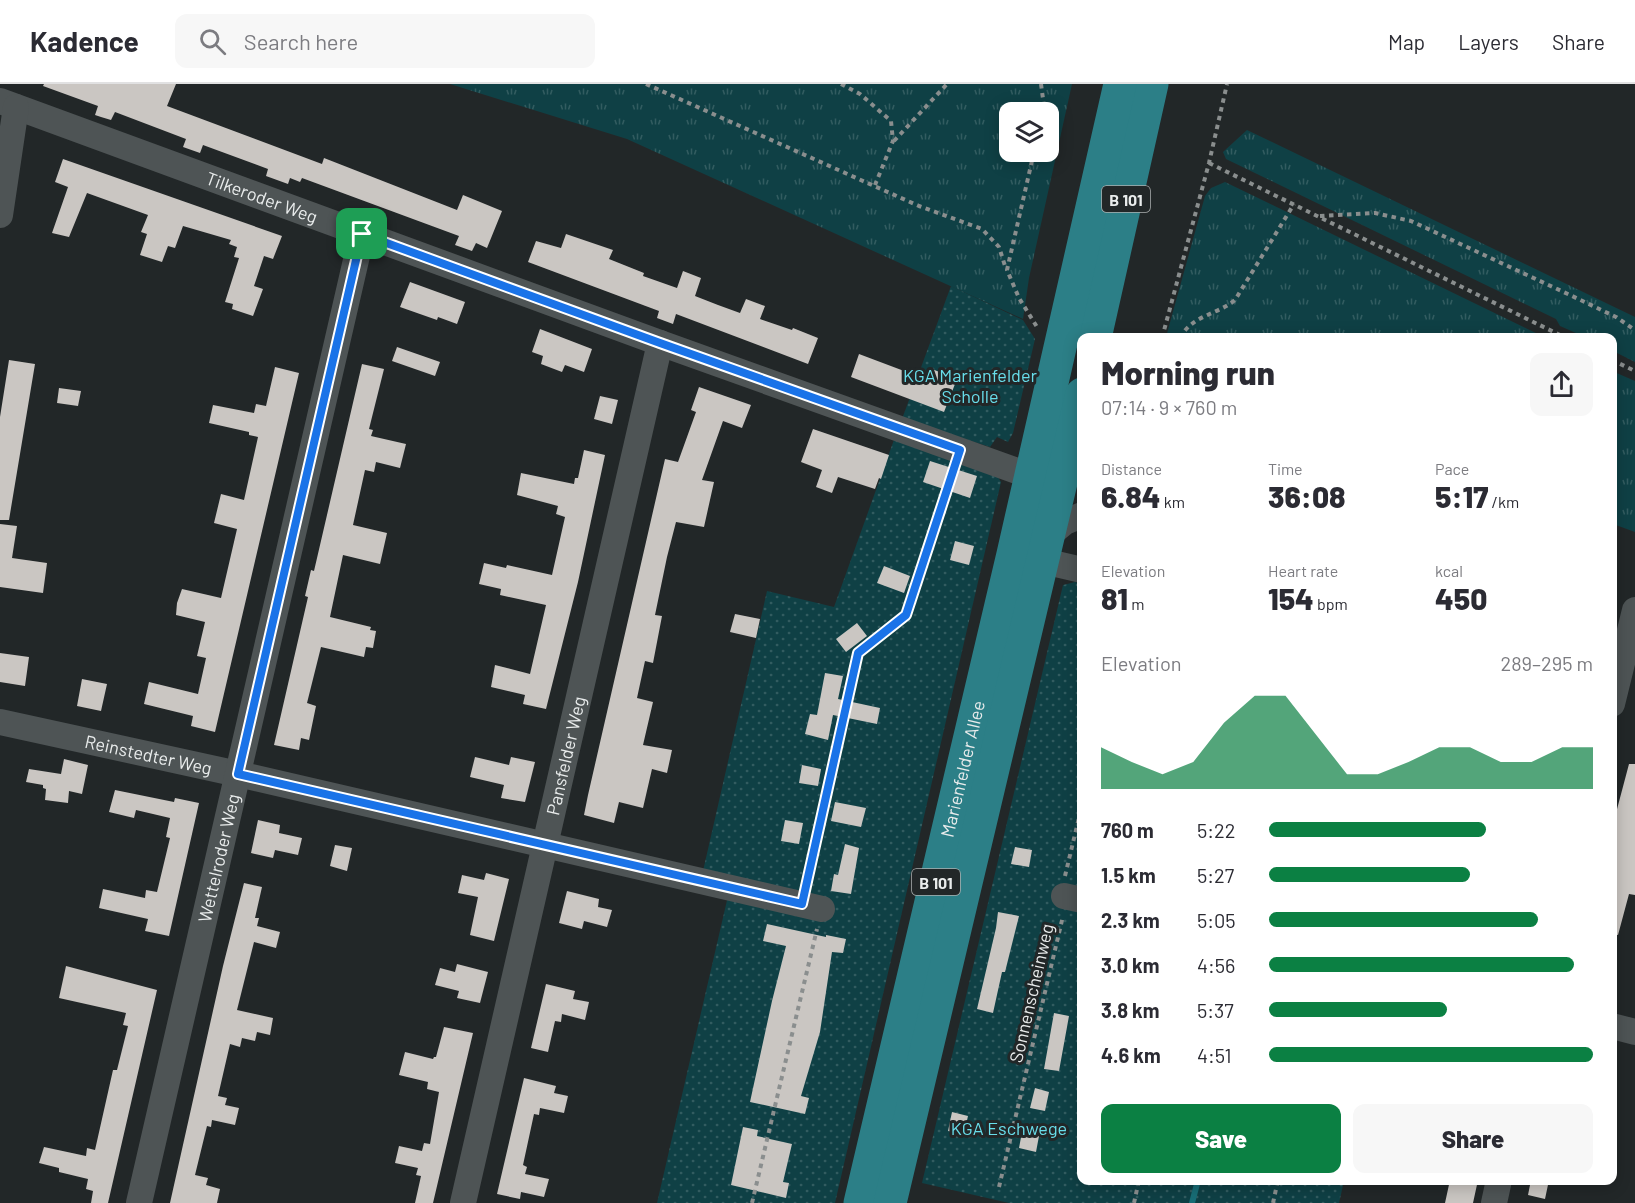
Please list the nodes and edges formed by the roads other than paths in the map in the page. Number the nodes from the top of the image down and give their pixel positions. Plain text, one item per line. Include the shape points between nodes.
1 (1120, 84) edge
2 (1152, 84) edge
3 (8, 104) edge
4 (0, 216) edge
5 (362, 234) junction
6 (1097, 325) edge
7 (660, 343) junction
8 (1077, 427) edge
9 (1041, 432) junction
10 (1045, 480) junction
11 (1077, 517) edge
12 (1034, 550) junction
13 (1077, 568) edge
14 (1635, 610) edge
15 (1618, 701) edge
16 (0, 722) edge
17 (238, 774) junction
18 (546, 844) junction
19 (812, 906) road end
20 (1617, 1027) edge
21 (1635, 1032) edge
22 (1498, 1185) edge
23 (139, 1203) edge
24 (464, 1203) edge
25 (860, 1203) edge
26 (890, 1203) edge
27 (1494, 1203) edge

1 - 9 main road, Marienfelder Allee / B 101
2 - 6 main road, B 101
3 - 4 street
3 - 5 street, Tilkeroder Weg
5 - 7 street, Tilkeroder Weg
5 - 17 street, Wettelroder Weg
7 - 10 street, Tilkeroder Weg
7 - 18 street, Pansfelder Weg
8 - 9 street
8 - 10 main road, Marienfelder Allee / B 101
9 - 10 main road, Marienfelder Allee / B 101
10 - 12 main road, Marienfelder Allee / B 101
11 - 12 street via 1065,522
12 - 13 street
12 - 25 main road, Marienfelder Allee / B 101
12 - 26 main road, Marienfelder Allee / B 101
14 - 15 street
16 - 17 street, Reinstedter Weg
17 - 18 street, Reinstedter Weg
17 - 23 street, Wettelroder Weg
18 - 19 street, Reinstedter Weg
18 - 24 street, Pansfelder Weg
20 - 21 street
22 - 27 street

